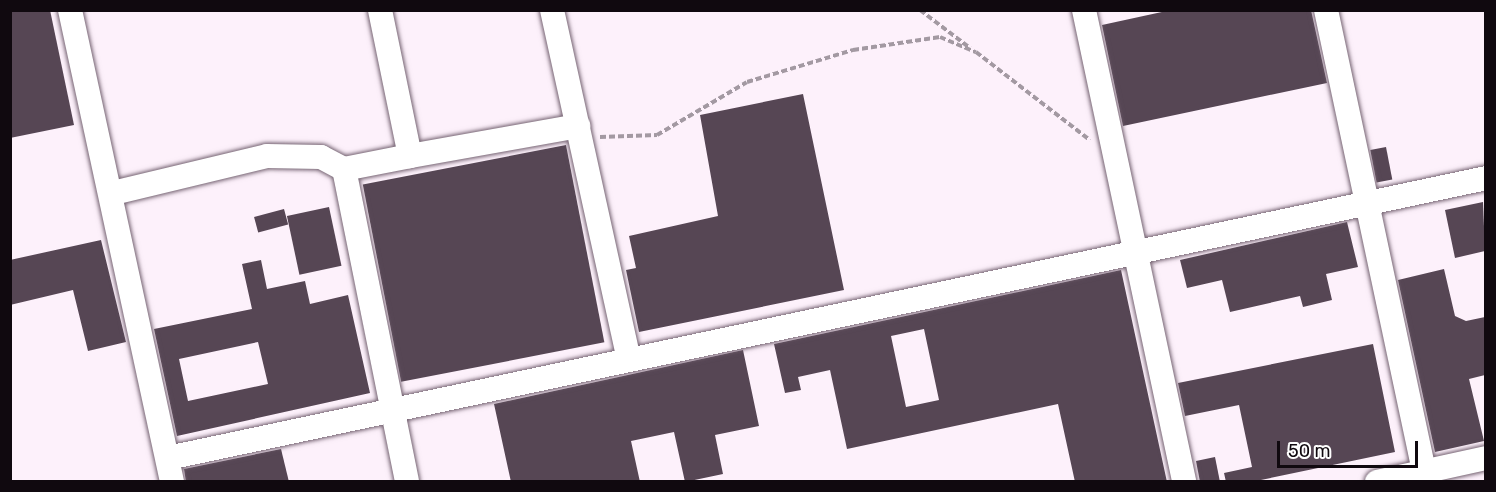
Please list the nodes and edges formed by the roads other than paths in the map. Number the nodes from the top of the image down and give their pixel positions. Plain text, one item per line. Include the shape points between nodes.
1 (70, 10) edge
2 (380, 10) edge
3 (552, 10) edge
4 (1326, 10) edge
5 (1089, 12) edge
6 (578, 126) junction
7 (410, 156) junction
8 (344, 170) junction
9 (1485, 178) edge
10 (113, 193) junction
11 (1370, 204) junction
12 (1132, 255) junction
13 (629, 359) junction
14 (392, 410) junction
15 (168, 458) junction
16 (1485, 458) edge
17 (1425, 477) edge
18 (172, 482) edge
19 (407, 482) edge
20 (1184, 482) edge
21 (1377, 482) edge

1 - 10 street
2 - 7 street
3 - 6 street
4 - 11 street
5 - 12 street
6 - 7 street
6 - 13 street
7 - 8 street
8 - 10 street via 321,157 267,156
8 - 14 street
9 - 11 street
10 - 15 street
11 - 12 street
11 - 17 street
12 - 13 street
12 - 20 street
13 - 14 street
14 - 15 street
14 - 19 street
15 - 18 street
16 - 17 street
17 - 21 street

